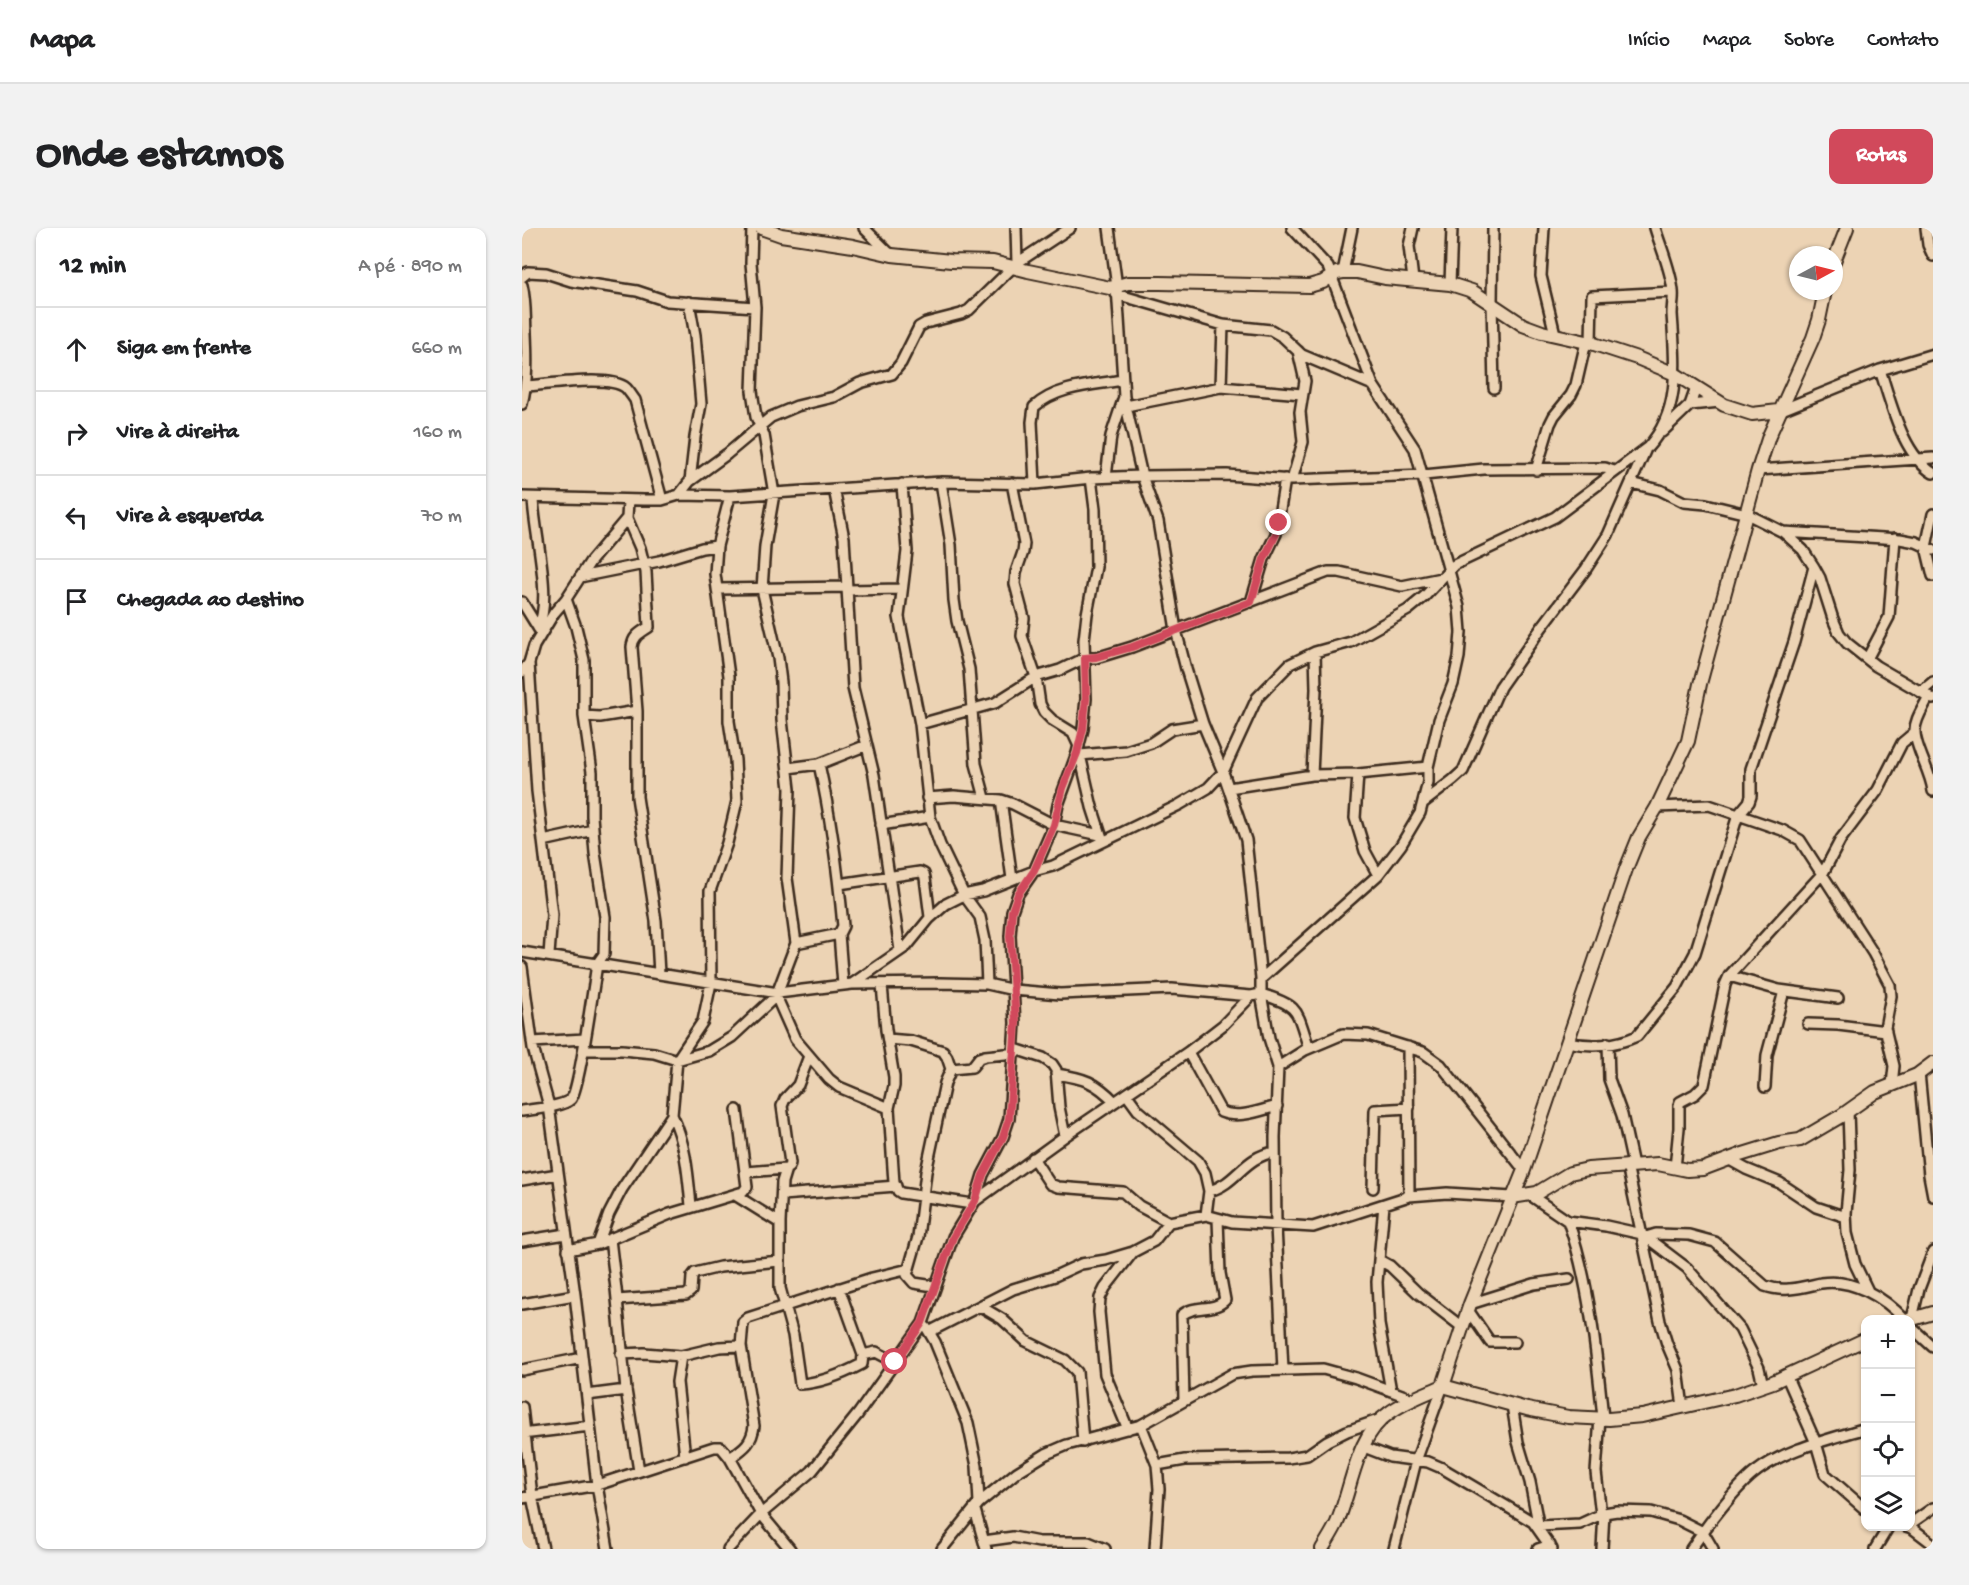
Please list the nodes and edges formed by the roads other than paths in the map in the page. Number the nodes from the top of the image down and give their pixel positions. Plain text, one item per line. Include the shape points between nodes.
1 (752, 228) edge
2 (761, 228) edge
3 (864, 228) edge
4 (1016, 228) edge
5 (1070, 228) edge
6 (1109, 228) edge
7 (1292, 228) edge
8 (1352, 228) edge
9 (1413, 228) edge
10 (1452, 228) edge
11 (1493, 228) edge
12 (1544, 228) edge
13 (1655, 228) edge
14 (1847, 228) edge
15 (1926, 228) edge
16 (1840, 246) edge
17 (891, 255) junction
18 (1933, 256) edge
19 (1014, 265) junction
20 (1337, 274) junction
21 (522, 277) edge
22 (1413, 280) junction
23 (1450, 284) junction
24 (522, 285) edge
25 (1116, 291) junction
26 (1673, 292) junction
27 (1823, 300) edge
28 (689, 302) junction
29 (1492, 303) junction
30 (755, 307) junction
31 (1223, 325) junction
32 (1555, 334) junction
33 (1588, 342) junction
34 (1298, 351) junction
35 (1933, 354) edge
36 (1880, 370) junction
37 (1675, 374) junction
38 (1123, 380) junction
39 (526, 386) junction
40 (1373, 386) junction
41 (1221, 387) junction
42 (1494, 388) dead end
43 (1696, 388) junction
44 (1302, 394) junction
45 (1125, 402) junction
46 (1720, 402) junction
47 (522, 404) edge
48 (1690, 405) junction
49 (1779, 411) junction
50 (761, 426) junction
51 (1659, 434) junction
52 (1648, 447) junction
53 (1933, 458) edge
54 (1916, 459) junction
55 (1536, 470) junction
56 (1758, 470) junction
57 (1614, 471) junction
58 (1933, 473) edge
59 (1142, 476) junction
60 (1424, 476) junction
61 (1106, 477) junction
62 (1091, 478) junction
63 (1288, 480) junction
64 (690, 481) junction
65 (941, 482) junction
66 (1012, 483) junction
67 (1631, 483) junction
68 (902, 484) junction
69 (1035, 484) junction
70 (834, 489) junction
71 (774, 494) junction
72 (679, 495) junction
73 (730, 496) junction
74 (522, 497) edge
75 (533, 498) junction
76 (662, 500) junction
77 (628, 501) junction
78 (1747, 514) junction
79 (1933, 514) edge
80 (627, 519) junction
81 (1783, 532) junction
82 (1895, 538) junction
83 (717, 546) junction
84 (1930, 549) edge
85 (645, 563) junction
86 (1814, 567) junction
87 (1445, 575) junction
88 (1933, 576) edge
89 (580, 577) junction
90 (847, 588) junction
91 (717, 589) junction
92 (762, 589) junction
93 (902, 589) junction
94 (566, 599) junction
95 (522, 602) edge
96 (1251, 602) junction
97 (1176, 630) junction
98 (540, 631) junction
99 (1315, 652) junction
100 (1085, 658) junction
101 (1867, 659) junction
102 (529, 663) junction
103 (522, 672) edge
104 (1036, 677) junction
105 (1933, 682) edge
106 (1928, 695) edge
107 (973, 710) junction
108 (637, 711) junction
109 (584, 716) junction
110 (920, 724) junction
111 (1203, 724) junction
112 (1915, 732) junction
113 (867, 745) junction
114 (1079, 751) junction
115 (819, 764) junction
116 (1428, 767) junction
117 (788, 768) junction
118 (1223, 772) junction
119 (1358, 774) junction
120 (1312, 775) junction
121 (1428, 782) junction
122 (1229, 788) junction
123 (1442, 790) junction
124 (1933, 791) edge
125 (927, 798) junction
126 (985, 798) junction
127 (1000, 800) junction
128 (1423, 803) junction
129 (1656, 807) junction
130 (1738, 815) junction
131 (930, 817) junction
132 (881, 825) junction
133 (1054, 825) junction
134 (593, 830) junction
135 (1102, 838) junction
136 (543, 841) junction
137 (1034, 871) junction
138 (1823, 873) junction
139 (1378, 875) junction
140 (889, 878) junction
141 (1011, 879) junction
142 (839, 884) junction
143 (964, 895) junction
144 (930, 917) junction
145 (839, 934) junction
146 (796, 943) junction
147 (900, 950) junction
148 (522, 952) edge
149 (549, 955) junction
150 (597, 964) junction
151 (522, 967) edge
152 (659, 974) junction
153 (1729, 976) junction
154 (1261, 980) junction
155 (711, 983) junction
156 (848, 984) junction
157 (987, 984) junction
158 (882, 985) junction
159 (1014, 990) junction
160 (1784, 991) junction
161 (777, 995) junction
162 (1256, 995) junction
163 (1838, 998) dead end
164 (1808, 1024) dead end
165 (1886, 1031) junction
166 (585, 1039) junction
167 (888, 1039) junction
168 (1567, 1042) junction
169 (1608, 1043) junction
170 (532, 1045) junction
171 (1408, 1047) junction
172 (1309, 1048) junction
173 (522, 1049) edge
174 (585, 1050) junction
175 (1015, 1051) junction
176 (1188, 1052) junction
177 (809, 1056) junction
178 (677, 1060) junction
179 (1278, 1067) junction
180 (951, 1069) junction
181 (1928, 1069) edge
182 (1056, 1074) junction
183 (1892, 1084) junction
184 (1765, 1087) dead end
185 (1127, 1095) junction
186 (1115, 1102) junction
187 (549, 1106) junction
188 (1277, 1106) junction
189 (889, 1108) junction
190 (1409, 1108) junction
191 (737, 1110) dead end
192 (522, 1111) edge
193 (1848, 1111) junction
194 (672, 1115) junction
195 (1065, 1136) junction
196 (1275, 1152) junction
197 (1033, 1158) junction
198 (1728, 1159) junction
199 (1630, 1165) junction
200 (1675, 1168) junction
201 (786, 1169) junction
202 (1524, 1170) junction
203 (746, 1172) junction
204 (558, 1174) junction
205 (522, 1180) edge
206 (896, 1186) junction
207 (1373, 1188) dead end
208 (1209, 1191) junction
209 (735, 1195) junction
210 (782, 1195) junction
211 (1530, 1195) junction
212 (922, 1196) junction
213 (1409, 1196) junction
214 (1933, 1196) edge
215 (1512, 1197) junction
216 (974, 1202) junction
217 (1383, 1205) junction
218 (691, 1206) junction
219 (1206, 1215) junction
220 (1846, 1217) junction
221 (1218, 1219) junction
222 (1568, 1221) junction
223 (1169, 1222) junction
224 (780, 1223) junction
225 (1276, 1226) junction
226 (566, 1234) junction
227 (1644, 1236) junction
228 (610, 1239) junction
229 (522, 1241) edge
230 (598, 1244) junction
231 (568, 1250) junction
232 (1133, 1252) junction
233 (1933, 1252) edge
234 (1379, 1260) junction
235 (779, 1261) junction
236 (909, 1269) junction
237 (1569, 1279) dead end
238 (934, 1286) junction
239 (838, 1288) junction
240 (1868, 1291) junction
241 (575, 1295) junction
242 (617, 1300) junction
243 (522, 1304) edge
244 (980, 1306) junction
245 (784, 1307) junction
246 (1469, 1307) junction
247 (1933, 1313) edge
248 (1900, 1315) edge
249 (1911, 1315) edge
250 (1915, 1320) edge
251 (922, 1323) junction
252 (1462, 1327) junction
253 (1915, 1328) edge
254 (929, 1332) junction
255 (1861, 1341) edge
256 (1515, 1342) dead end
257 (741, 1346) junction
258 (1933, 1347) edge
259 (621, 1354) junction
260 (863, 1355) junction
261 (681, 1356) junction
262 (582, 1358) junction
263 (895, 1362) junction
264 (522, 1370) edge
265 (1283, 1370) junction
266 (1785, 1375) junction
267 (1763, 1385) junction
268 (1443, 1386) junction
269 (626, 1390) junction
270 (1391, 1391) junction
271 (587, 1395) junction
272 (1413, 1399) junction
273 (1184, 1401) junction
274 (1512, 1405) junction
275 (522, 1407) edge
276 (1683, 1407) junction
277 (1601, 1418) junction
278 (1381, 1419) junction
279 (1141, 1425) junction
280 (590, 1426) junction
281 (1128, 1429) junction
282 (1861, 1430) edge
283 (523, 1434) edge
284 (1083, 1442) junction
285 (1816, 1443) junction
286 (1364, 1447) junction
287 (685, 1457) junction
288 (730, 1458) junction
289 (1416, 1461) junction
290 (1157, 1465) junction
291 (639, 1472) junction
292 (597, 1485) junction
293 (532, 1497) junction
294 (522, 1498) edge
295 (1861, 1506) edge
296 (977, 1507) junction
297 (1933, 1508) edge
298 (761, 1514) junction
299 (1603, 1514) junction
300 (1915, 1521) edge
301 (1539, 1527) junction
302 (1915, 1530) edge
303 (1886, 1531) edge
304 (1702, 1532) junction
305 (1933, 1544) edge
306 (985, 1545) edge
307 (1038, 1545) edge
308 (1551, 1547) edge
309 (543, 1549) edge
310 (608, 1549) edge
311 (728, 1549) edge
312 (790, 1549) edge
313 (942, 1549) edge
314 (1105, 1549) edge
315 (1155, 1549) edge
316 (1322, 1549) edge
317 (1394, 1549) edge
318 (1538, 1549) edge
319 (1602, 1549) edge
320 (1690, 1549) edge
321 (1713, 1549) edge
322 (1875, 1549) edge

1 - 30 street
2 - 17 street
3 - 17 street
4 - 19 street
5 - 19 street
6 - 25 street
7 - 20 street
8 - 20 street
9 - 22 street via 1409,246
10 - 23 street
11 - 29 street
12 - 32 street via 1541,276
13 - 26 street
14 - 16 street
15 - 18 street
17 - 19 street
19 - 25 street
19 - 50 street via 969,310 919,327 892,374 797,406 771,417
20 - 22 street
20 - 25 street via 1310,286 1128,283
20 - 40 street
21 - 28 street via 528,272 546,273 667,301
22 - 23 street
23 - 29 street
24 - 39 street via 528,354
25 - 31 street
25 - 38 street
26 - 33 street via 1592,296
26 - 37 street
27 - 49 street via 1813,338
28 - 30 street
28 - 64 street via 701,404
29 - 32 street via 1522,325
29 - 42 street
30 - 50 street via 752,391
31 - 34 street via 1271,330
31 - 41 street
32 - 33 street
33 - 37 street
33 - 55 street via 1572,395 1550,424
34 - 40 street
34 - 44 street via 1305,381
35 - 36 street
36 - 49 street
36 - 54 street via 1898,424
37 - 43 street
37 - 51 street
38 - 45 street
38 - 69 street via 1069,389 1034,407
39 - 47 street
39 - 76 street via 594,381 626,387 635,400
40 - 60 street via 1415,449
41 - 44 street
41 - 45 street
43 - 46 street
43 - 48 street
44 - 63 street via 1302,449
45 - 59 street
45 - 61 street via 1111,436
46 - 48 street
46 - 49 street via 1752,414
48 - 51 street
49 - 56 street
50 - 64 street
50 - 71 street
51 - 52 street
52 - 57 street
52 - 67 street
53 - 54 street
54 - 56 street
54 - 58 street
55 - 57 street
55 - 60 street
56 - 78 street
57 - 87 street via 1555,517 1460,561
59 - 61 street
59 - 63 street
59 - 97 street via 1158,521
60 - 63 street
60 - 87 street
61 - 62 street
62 - 69 street
62 - 100 street via 1096,567 1087,614
63 - 96 street via 1276,534
64 - 72 street
65 - 66 street
65 - 68 street
65 - 107 street via 951,545 954,600 969,669
66 - 69 street
66 - 104 street via 1024,544 1015,584 1024,618 1022,636
67 - 78 street via 1660,490 1684,502
67 - 123 street via 1608,536 1500,687 1463,771
68 - 70 street
68 - 93 street via 907,550
70 - 71 street
70 - 90 street via 844,538
71 - 73 street
71 - 92 street
72 - 73 street
72 - 76 street
73 - 83 street
74 - 75 street
75 - 77 street
75 - 98 street via 545,597
76 - 77 street
77 - 80 street
78 - 81 street
78 - 129 street via 1688,741
79 - 84 street
80 - 85 street
80 - 89 street
81 - 82 street
81 - 86 street via 1803,550
82 - 84 street
82 - 101 street via 1889,617
83 - 85 street
83 - 91 street
84 - 88 street
85 - 89 street
85 - 108 street via 649,627 632,640
86 - 101 street via 1839,633
86 - 130 street via 1752,769 1751,796
87 - 96 street via 1402,586 1328,572
87 - 99 street via 1408,610 1351,642
87 - 116 street via 1459,607 1459,657 1438,720
89 - 94 street
90 - 92 street
90 - 93 street
90 - 113 street via 853,688
91 - 92 street
91 - 155 street via 727,655 729,721 738,789 735,814 710,891
92 - 117 street via 778,658
93 - 110 street via 899,617
94 - 98 street
94 - 109 street via 584,660
95 - 98 street
96 - 97 street
97 - 100 street via 1132,647
97 - 111 street
98 - 102 street
99 - 118 street via 1290,664 1257,698
99 - 120 street
100 - 104 street
100 - 114 street via 1086,699
101 - 106 street
102 - 103 street
102 - 136 street
104 - 107 street via 1005,698
104 - 114 street via 1044,712 1073,733
105 - 106 street
106 - 112 street
107 - 110 street
107 - 126 street via 976,764
108 - 109 street
108 - 152 street via 637,797 656,921
109 - 134 street via 592,772
110 - 125 street
111 - 114 street via 1172,729 1126,751
111 - 118 street
112 - 124 street
112 - 138 street via 1902,743 1878,790 1841,839
113 - 115 street
113 - 132 street
114 - 133 street via 1060,796
114 - 135 street
115 - 117 street
115 - 142 street
116 - 119 street
116 - 121 street
117 - 146 street via 787,878
118 - 122 street
118 - 135 street via 1198,794
119 - 120 street
119 - 139 street via 1356,825
120 - 122 street
121 - 123 street
121 - 128 street
122 - 154 street via 1246,840
123 - 128 street
125 - 126 street
125 - 131 street
126 - 127 street
127 - 133 street
127 - 141 street
128 - 139 street via 1401,845
129 - 130 street via 1709,805
129 - 168 street via 1626,869
130 - 138 street via 1792,834
130 - 169 street via 1698,946 1677,987 1637,1036
131 - 132 street
131 - 143 street via 939,846
132 - 140 street
133 - 135 street
133 - 137 street
134 - 136 street
134 - 150 street via 604,917 604,954
135 - 137 street via 1053,866
136 - 149 street via 552,915
137 - 141 street
137 - 159 street via 1012,911
138 - 153 street
138 - 165 street via 1890,985
139 - 154 street
140 - 142 street
140 - 144 street via 924,874
140 - 147 street
141 - 143 street
142 - 145 street via 843,926
143 - 144 street
143 - 157 street via 980,917
144 - 147 street
145 - 146 street
145 - 156 street
146 - 161 street
147 - 156 street
148 - 149 street
149 - 150 street
150 - 152 street
150 - 166 street
151 - 170 street
152 - 155 street
153 - 160 street
153 - 200 street via 1704,1085 1678,1105
154 - 162 street
155 - 161 street
155 - 178 street via 703,1021
156 - 158 street
156 - 161 street
157 - 158 street
157 - 159 street
158 - 167 street
159 - 162 street via 1060,994 1172,989
159 - 175 street
160 - 163 street
160 - 184 street via 1767,1055
161 - 177 street via 789,1029
161 - 178 street via 723,1045
162 - 172 street via 1291,1005
162 - 176 street
162 - 179 street
164 - 165 street
165 - 183 street via 1894,1066
166 - 170 street
166 - 174 street
167 - 180 street via 943,1051
167 - 189 street via 894,1077
168 - 169 street
168 - 202 street
169 - 199 street via 1610,1079 1622,1115
170 - 173 street
170 - 187 street
171 - 172 street via 1352,1033
171 - 190 street
171 - 202 street via 1441,1065
172 - 179 street
174 - 178 street via 654,1053
174 - 187 street via 572,1098
175 - 180 street via 979,1058 972,1067
175 - 182 street via 1043,1058 1052,1064
175 - 216 street via 1009,1119
176 - 185 street
176 - 188 street via 1221,1112 1248,1114
177 - 189 street via 839,1087
177 - 201 street via 798,1085 782,1106 790,1163
178 - 194 street
179 - 188 street
180 - 212 street
181 - 183 street
181 - 214 street via 1929,1175
182 - 186 street via 1092,1082
182 - 195 street
183 - 193 street
185 - 186 street
185 - 208 street via 1138,1110 1198,1161
186 - 195 street
187 - 192 street
187 - 204 street
188 - 196 street
189 - 206 street
190 - 207 street via 1375,1110
190 - 213 street
191 - 203 street
193 - 198 street via 1800,1140
193 - 220 street via 1850,1170
194 - 218 street via 685,1150
194 - 230 street via 622,1188
195 - 197 street
196 - 208 street via 1253,1159 1229,1182
196 - 225 street
197 - 216 street
197 - 223 street via 1050,1185 1123,1192
198 - 200 street via 1703,1169
198 - 220 street via 1780,1183 1816,1207
199 - 200 street
199 - 211 street via 1570,1173
199 - 227 street
201 - 203 street
201 - 210 street
202 - 215 street
203 - 209 street via 747,1187
204 - 205 street
204 - 226 street
206 - 210 street
206 - 212 street via 901,1193
208 - 219 street
209 - 218 street
209 - 224 street
210 - 224 street
211 - 215 street
211 - 222 street
212 - 216 street
212 - 236 street via 922,1217
213 - 215 street via 1447,1193
213 - 217 street
215 - 246 street
216 - 238 street via 953,1237
217 - 225 street via 1322,1226
217 - 234 street
218 - 228 street
219 - 221 street
219 - 223 street
220 - 240 street via 1856,1264
221 - 225 street
221 - 273 street via 1225,1300 1221,1305 1188,1310 1182,1315
222 - 227 street
222 - 277 street via 1586,1290 1599,1375
223 - 232 street via 1154,1241
224 - 235 street
225 - 265 street
226 - 229 street
226 - 231 street
227 - 240 street via 1689,1235 1715,1242 1775,1290 1838,1281
227 - 267 street via 1687,1268 1740,1329
227 - 276 street via 1660,1321 1678,1370
228 - 230 street
228 - 242 street
230 - 231 street
231 - 241 street
232 - 244 street via 1081,1264 1013,1289
232 - 281 street via 1105,1288 1098,1312 1105,1374
233 - 249 street
234 - 252 street
234 - 270 street via 1379,1324
235 - 242 street via 694,1273 691,1291 686,1295
235 - 245 street
236 - 238 street via 907,1275 914,1283
236 - 239 street
237 - 246 street via 1533,1284
238 - 251 street
239 - 245 street
239 - 260 street
240 - 248 street
241 - 243 street
241 - 262 street
242 - 259 street
244 - 254 street
244 - 284 street via 1026,1341 1065,1360 1077,1372
245 - 257 street via 743,1322
245 - 260 street via 793,1335 800,1384 811,1384 855,1368 862,1364
246 - 252 street
246 - 256 street via 1490,1342
247 - 250 street
251 - 254 street
251 - 263 street
252 - 268 street
253 - 258 street
254 - 296 street via 968,1423 977,1466
255 - 266 street
257 - 261 street
257 - 288 street via 754,1426 747,1446
259 - 261 street
259 - 269 street
260 - 263 street via 876,1352
261 - 287 street via 677,1382
262 - 264 street
262 - 271 street
263 - 298 street via 812,1471
265 - 270 street via 1339,1373
265 - 273 street via 1232,1374
266 - 267 street
266 - 285 street
267 - 276 street
268 - 272 street
268 - 274 street
268 - 289 street
269 - 271 street
269 - 291 street
270 - 272 street
271 - 280 street
272 - 278 street
273 - 279 street
274 - 277 street via 1568,1417
274 - 301 street
275 - 283 street
276 - 277 street via 1642,1416
277 - 299 street via 1596,1472
278 - 286 street
278 - 290 street via 1347,1431 1307,1455 1185,1460
279 - 281 street
279 - 290 street
280 - 283 street
280 - 292 street
281 - 284 street
282 - 285 street
283 - 293 street
284 - 296 street via 1046,1454 1017,1472
285 - 295 street via 1828,1478
285 - 304 street via 1755,1472
286 - 289 street
286 - 316 street via 1337,1524
287 - 288 street via 721,1447
287 - 291 street
288 - 298 street
289 - 301 street via 1442,1468
289 - 317 street
290 - 315 street
291 - 292 street
292 - 293 street
292 - 310 street
293 - 294 street
293 - 309 street
296 - 306 street
296 - 313 street
297 - 300 street
298 - 311 street
298 - 312 street
299 - 301 street via 1580,1524
299 - 304 street via 1651,1512
299 - 319 street
301 - 308 street
302 - 305 street
303 - 322 street
304 - 320 street
304 - 321 street
306 - 307 street via 1013,1537
307 - 314 street via 1088,1542
308 - 318 street

